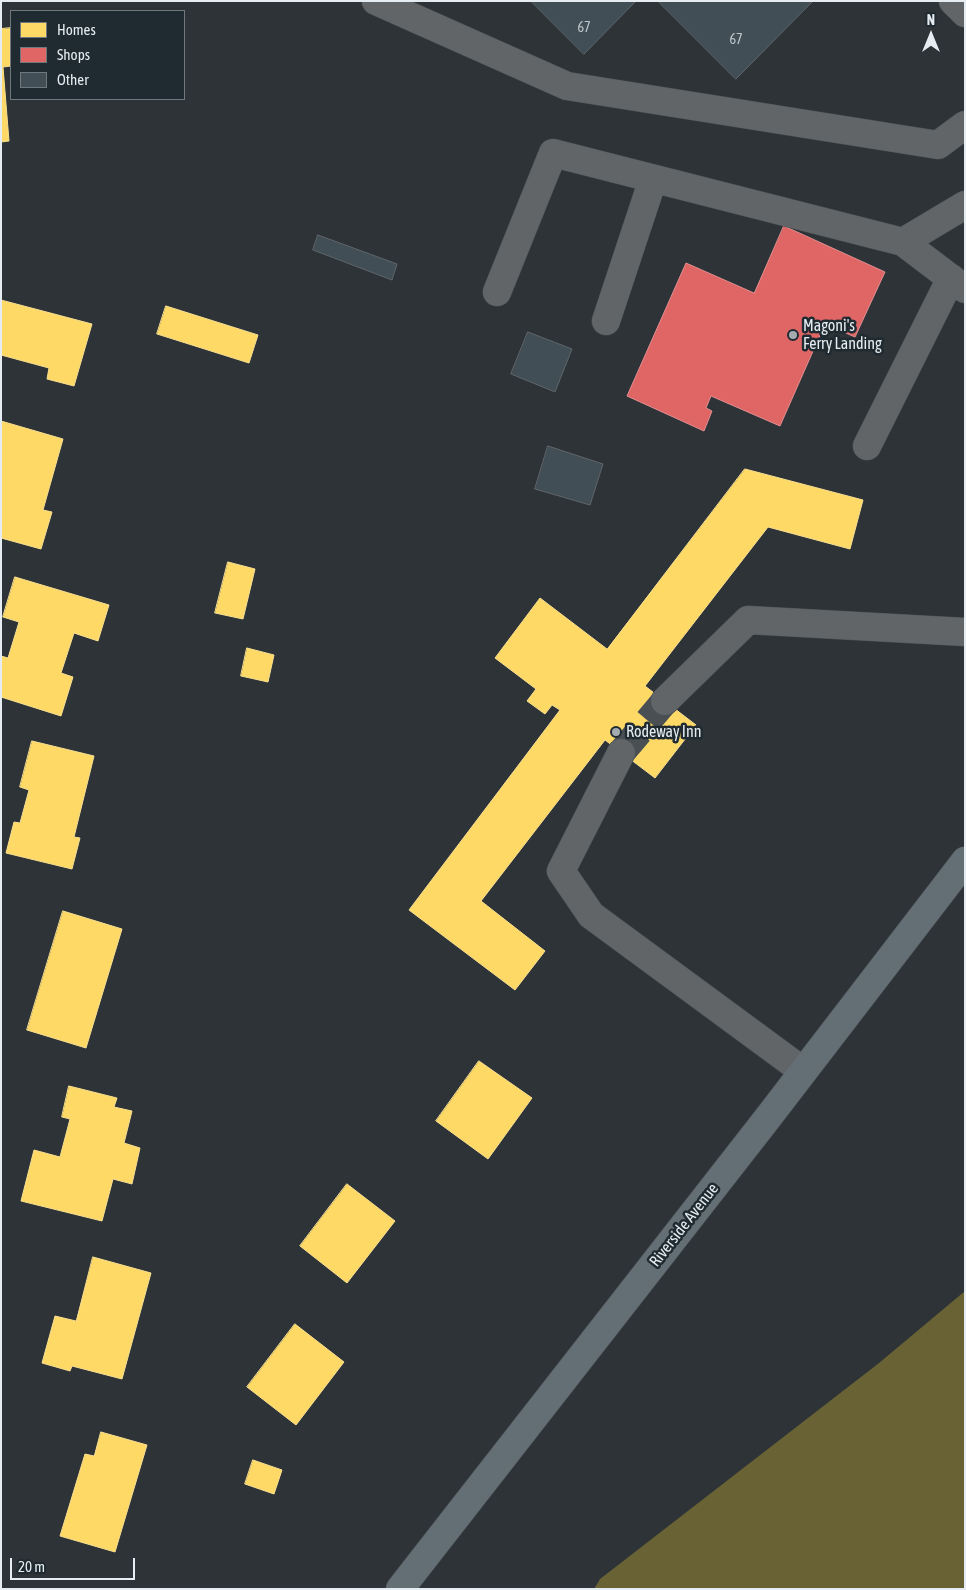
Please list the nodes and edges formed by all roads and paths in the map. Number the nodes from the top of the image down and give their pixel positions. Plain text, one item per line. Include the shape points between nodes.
1 (376, 1) edge
2 (953, 1) edge
3 (965, 13) edge
4 (965, 125) edge
5 (653, 178) junction
6 (965, 205) edge
7 (903, 242) junction
8 (958, 283) edge
9 (497, 292) dead end
10 (606, 321) dead end
11 (867, 446) dead end
12 (965, 632) edge
13 (665, 701) tunnel mouth
14 (622, 753) tunnel mouth
15 (965, 860) edge
16 (803, 1071) junction
17 (400, 1589) edge

1 - 4 lane via 567,86 938,144
2 - 3 lane
5 - 7 lane
5 - 9 lane via 553,153
5 - 10 lane
6 - 7 lane
7 - 8 lane
8 - 11 lane
12 - 13 lane via 748,620
14 - 16 lane via 561,871 591,915
15 - 16 main road, Riverside Avenue
16 - 17 main road, Riverside Avenue

